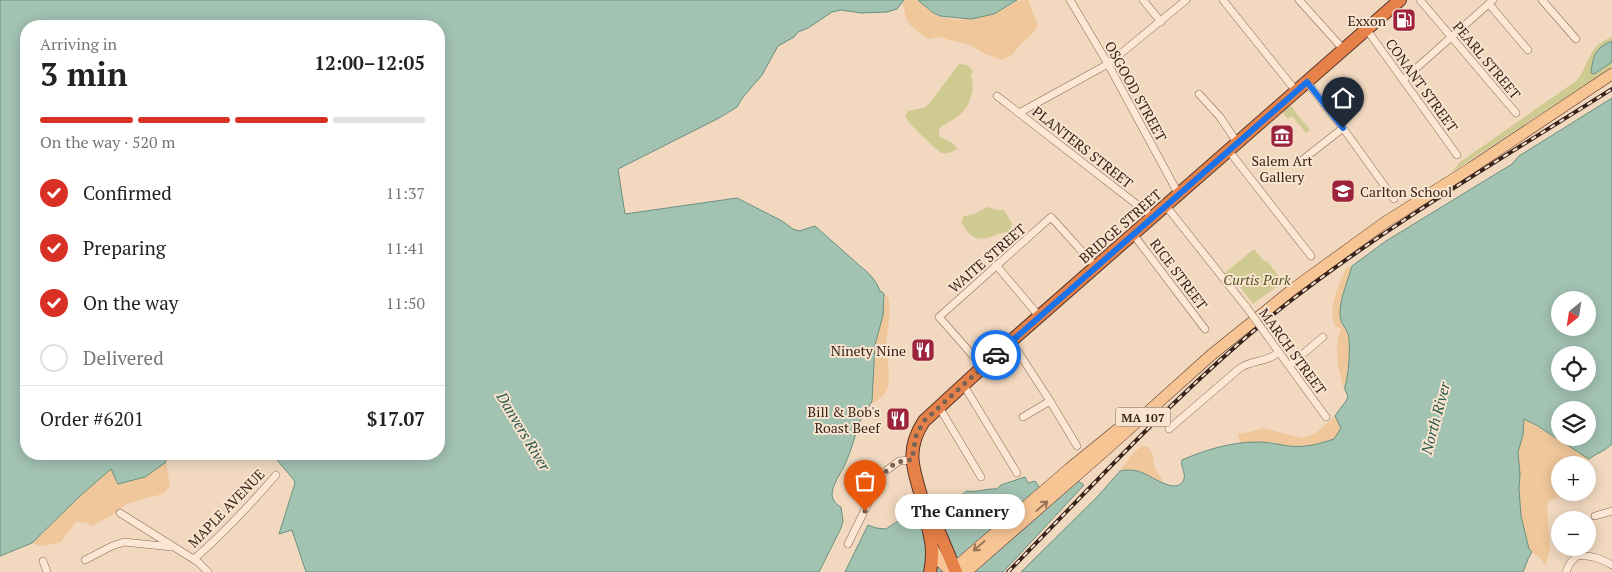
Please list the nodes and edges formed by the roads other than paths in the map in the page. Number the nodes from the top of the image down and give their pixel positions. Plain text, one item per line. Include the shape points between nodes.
1 (1070, 0) edge
2 (1143, 0) edge
3 (1186, 0) edge
4 (1224, 0) edge
5 (1299, 0) edge
6 (1420, 0) edge
7 (1542, 0) edge
8 (1397, 1) edge
9 (1491, 2) edge
10 (1161, 22) junction
11 (1367, 30) junction
12 (1451, 38) junction
13 (1576, 39) dead end
14 (1344, 50) junction
15 (1528, 50) dead end
16 (1108, 64) junction
17 (1612, 74) edge
18 (1403, 80) junction
19 (1307, 82) junction
20 (1296, 91) junction
21 (1200, 94) dead end
22 (997, 96) dead end
23 (1019, 113) junction
24 (1516, 113) dead end
25 (1343, 128) junction
26 (1233, 147) junction
27 (1457, 155) dead end
28 (1301, 161) dead end
29 (1178, 195) junction
30 (1394, 199) dead end
31 (1166, 206) junction
32 (1154, 217) junction
33 (1133, 234) junction
34 (1311, 256) dead end
35 (996, 265) junction
36 (1096, 267) junction
37 (1039, 316) junction
38 (1205, 329) dead end
39 (1323, 337) dead end
40 (1011, 342) junction
41 (1279, 352) junction
42 (1290, 365) junction
43 (983, 367) junction
44 (963, 384) junction
45 (1050, 401) junction
46 (938, 407) junction
47 (1022, 417) dead end
48 (1326, 417) dead end
49 (1169, 429) dead end
50 (1077, 446) dead end
51 (912, 460) junction
52 (1017, 473) dead end
53 (276, 474) dead end
54 (981, 477) dead end
55 (923, 501) junction
56 (1612, 511) edge
57 (120, 512) dead end
58 (1596, 516) edge
59 (848, 544) dead end
60 (175, 547) junction
61 (933, 549) junction
62 (194, 559) junction
63 (43, 560) dead end
64 (85, 560) dead end
65 (1612, 565) edge
66 (955, 571) edge
67 (47, 572) edge
68 (208, 572) edge
69 (930, 572) edge
70 (1566, 572) edge

1 - 16 street, OSGOOD STREET
2 - 10 street
3 - 10 street
4 - 20 street
5 - 14 street
6 - 12 street, PEARL STREET
7 - 13 street
8 - 11 highway, BRIDGE STREET
9 - 12 street
9 - 15 street
10 - 16 street
11 - 14 highway, BRIDGE STREET
11 - 18 street, CONANT STREET
12 - 18 street
12 - 24 street, PEARL STREET
14 - 19 highway, BRIDGE STREET
16 - 23 street
16 - 29 street, OSGOOD STREET
17 - 66 main road, MA 107 via 1332,259 1165,390
18 - 27 street, CONANT STREET
19 - 20 highway, BRIDGE STREET
19 - 25 street
20 - 26 highway, BRIDGE STREET
21 - 26 street via 1220,117
22 - 23 street, PLANTERS STREET
23 - 32 street, PLANTERS STREET
25 - 28 street
25 - 30 street
26 - 29 highway, BRIDGE STREET
26 - 34 street
29 - 31 highway, BRIDGE STREET
31 - 32 highway, BRIDGE STREET
31 - 41 street, MARCH STREET, bridge
32 - 33 highway, BRIDGE STREET
33 - 36 highway, BRIDGE STREET
33 - 38 street, RICE STREET
35 - 36 street, WAITE STREET via 1051,217
35 - 37 street
35 - 43 street, WAITE STREET via 939,317
36 - 37 highway, BRIDGE STREET
37 - 40 highway, BRIDGE STREET
39 - 42 street
40 - 43 highway, BRIDGE STREET
40 - 45 street
41 - 42 street, MARCH STREET
41 - 49 street via 1240,368
42 - 48 street, MARCH STREET
43 - 44 highway, BRIDGE STREET
44 - 46 highway, BRIDGE STREET
44 - 52 street
45 - 47 street
45 - 50 street
46 - 51 highway, BRIDGE STREET via 919,428
46 - 54 street
51 - 55 highway, BRIDGE STREET
51 - 59 street via 899,461 883,473
53 - 62 street, MAPLE AVENUE via 217,540
55 - 61 highway, BRIDGE STREET
55 - 66 highway, BRIDGE STREET
56 - 58 street
57 - 60 street
60 - 62 street
60 - 64 street via 124,542
61 - 66 main road, BRIDGE STREET via 940,562
61 - 69 highway, BRIDGE STREET
62 - 68 street
63 - 67 street
65 - 70 street via 1588,555 1577,556

